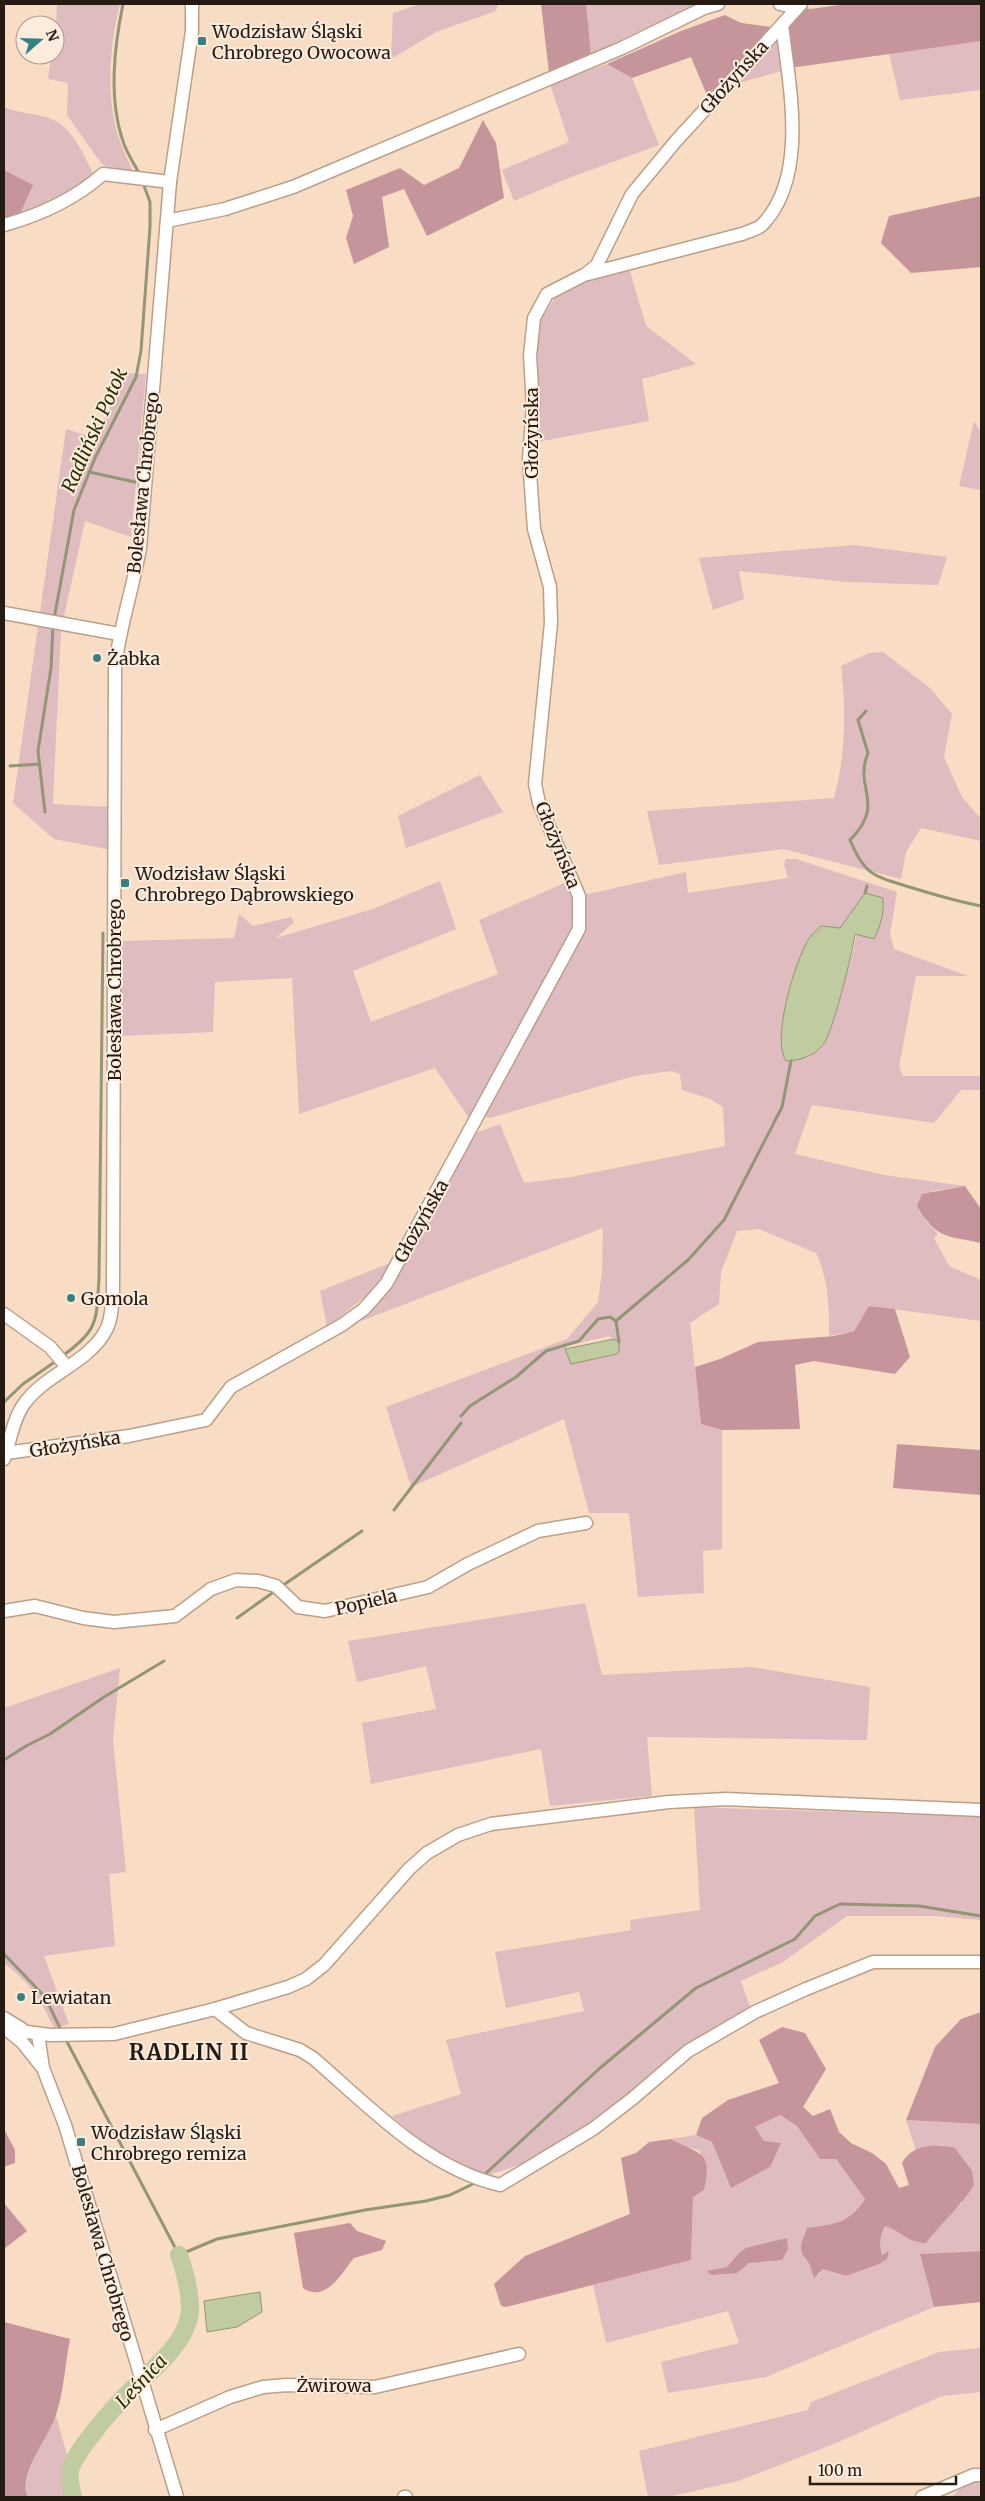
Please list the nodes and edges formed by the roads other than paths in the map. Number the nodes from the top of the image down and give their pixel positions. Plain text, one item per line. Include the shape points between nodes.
1 (192, 4) edge
2 (718, 4) edge
3 (780, 4) edge
4 (799, 6) edge
5 (782, 25) junction
6 (170, 182) junction
7 (167, 221) junction
8 (4, 225) edge
9 (586, 274) junction
10 (4, 613) edge
11 (119, 634) junction
12 (4, 1314) edge
13 (61, 1360) junction
14 (5, 1457) edge
15 (586, 1523) dead end
16 (4, 1611) edge
17 (981, 1810) edge
18 (981, 1962) edge
19 (215, 2009) junction
20 (5, 2026) edge
21 (38, 2034) junction
22 (43, 2068) junction
23 (519, 2354) dead end
24 (155, 2430) junction
25 (981, 2476) edge
26 (948, 2492) edge
27 (176, 2497) edge
28 (922, 2497) edge

1 - 6 street, Bolesława Chrobrego via 192,31
2 - 7 street via 622,48 292,187 225,209
3 - 4 street
4 - 5 street, Głożyńska
5 - 9 street, Głożyńska via 632,194 597,265
5 - 9 street via 791,97 792,161 782,196 762,226
6 - 7 street, Bolesława Chrobrego
6 - 8 street via 103,174 84,191 51,208
7 - 11 street, Bolesława Chrobrego via 140,548
9 - 14 street, Głożyńska via 547,294 534,318 530,356 533,405 529,459 534,530 550,587 551,622 534,784 579,896 579,929 386,1284 364,1309 342,1325 231,1387 206,1420
10 - 11 street
11 - 13 street, Bolesława Chrobrego via 115,686 113,1292 106,1331 92,1347
12 - 13 street via 50,1347
13 - 14 street, Bolesława Chrobrego via 23,1405
15 - 16 street, Popiela via 538,1531 468,1564 428,1588 325,1611 298,1607 279,1589 258,1581 236,1580 211,1589 175,1616 114,1622 36,1606
17 - 19 street via 726,1799 669,1802 491,1824 458,1834 427,1853 324,1966 306,1978 263,1996
18 - 19 street via 873,1962 755,2012 688,2051 593,2129 500,2185 479,2179 433,2157 313,2058 300,2050 246,2033
19 - 21 street via 114,2034
20 - 21 street
20 - 22 street, Bolesława Chrobrego
21 - 22 street, Bolesława Chrobrego
22 - 24 street, Bolesława Chrobrego via 65,2125
23 - 24 street, Żwirowa via 375,2387 262,2387 230,2397
24 - 27 street, Bolesława Chrobrego
25 - 26 street via 974,2475
26 - 28 street

